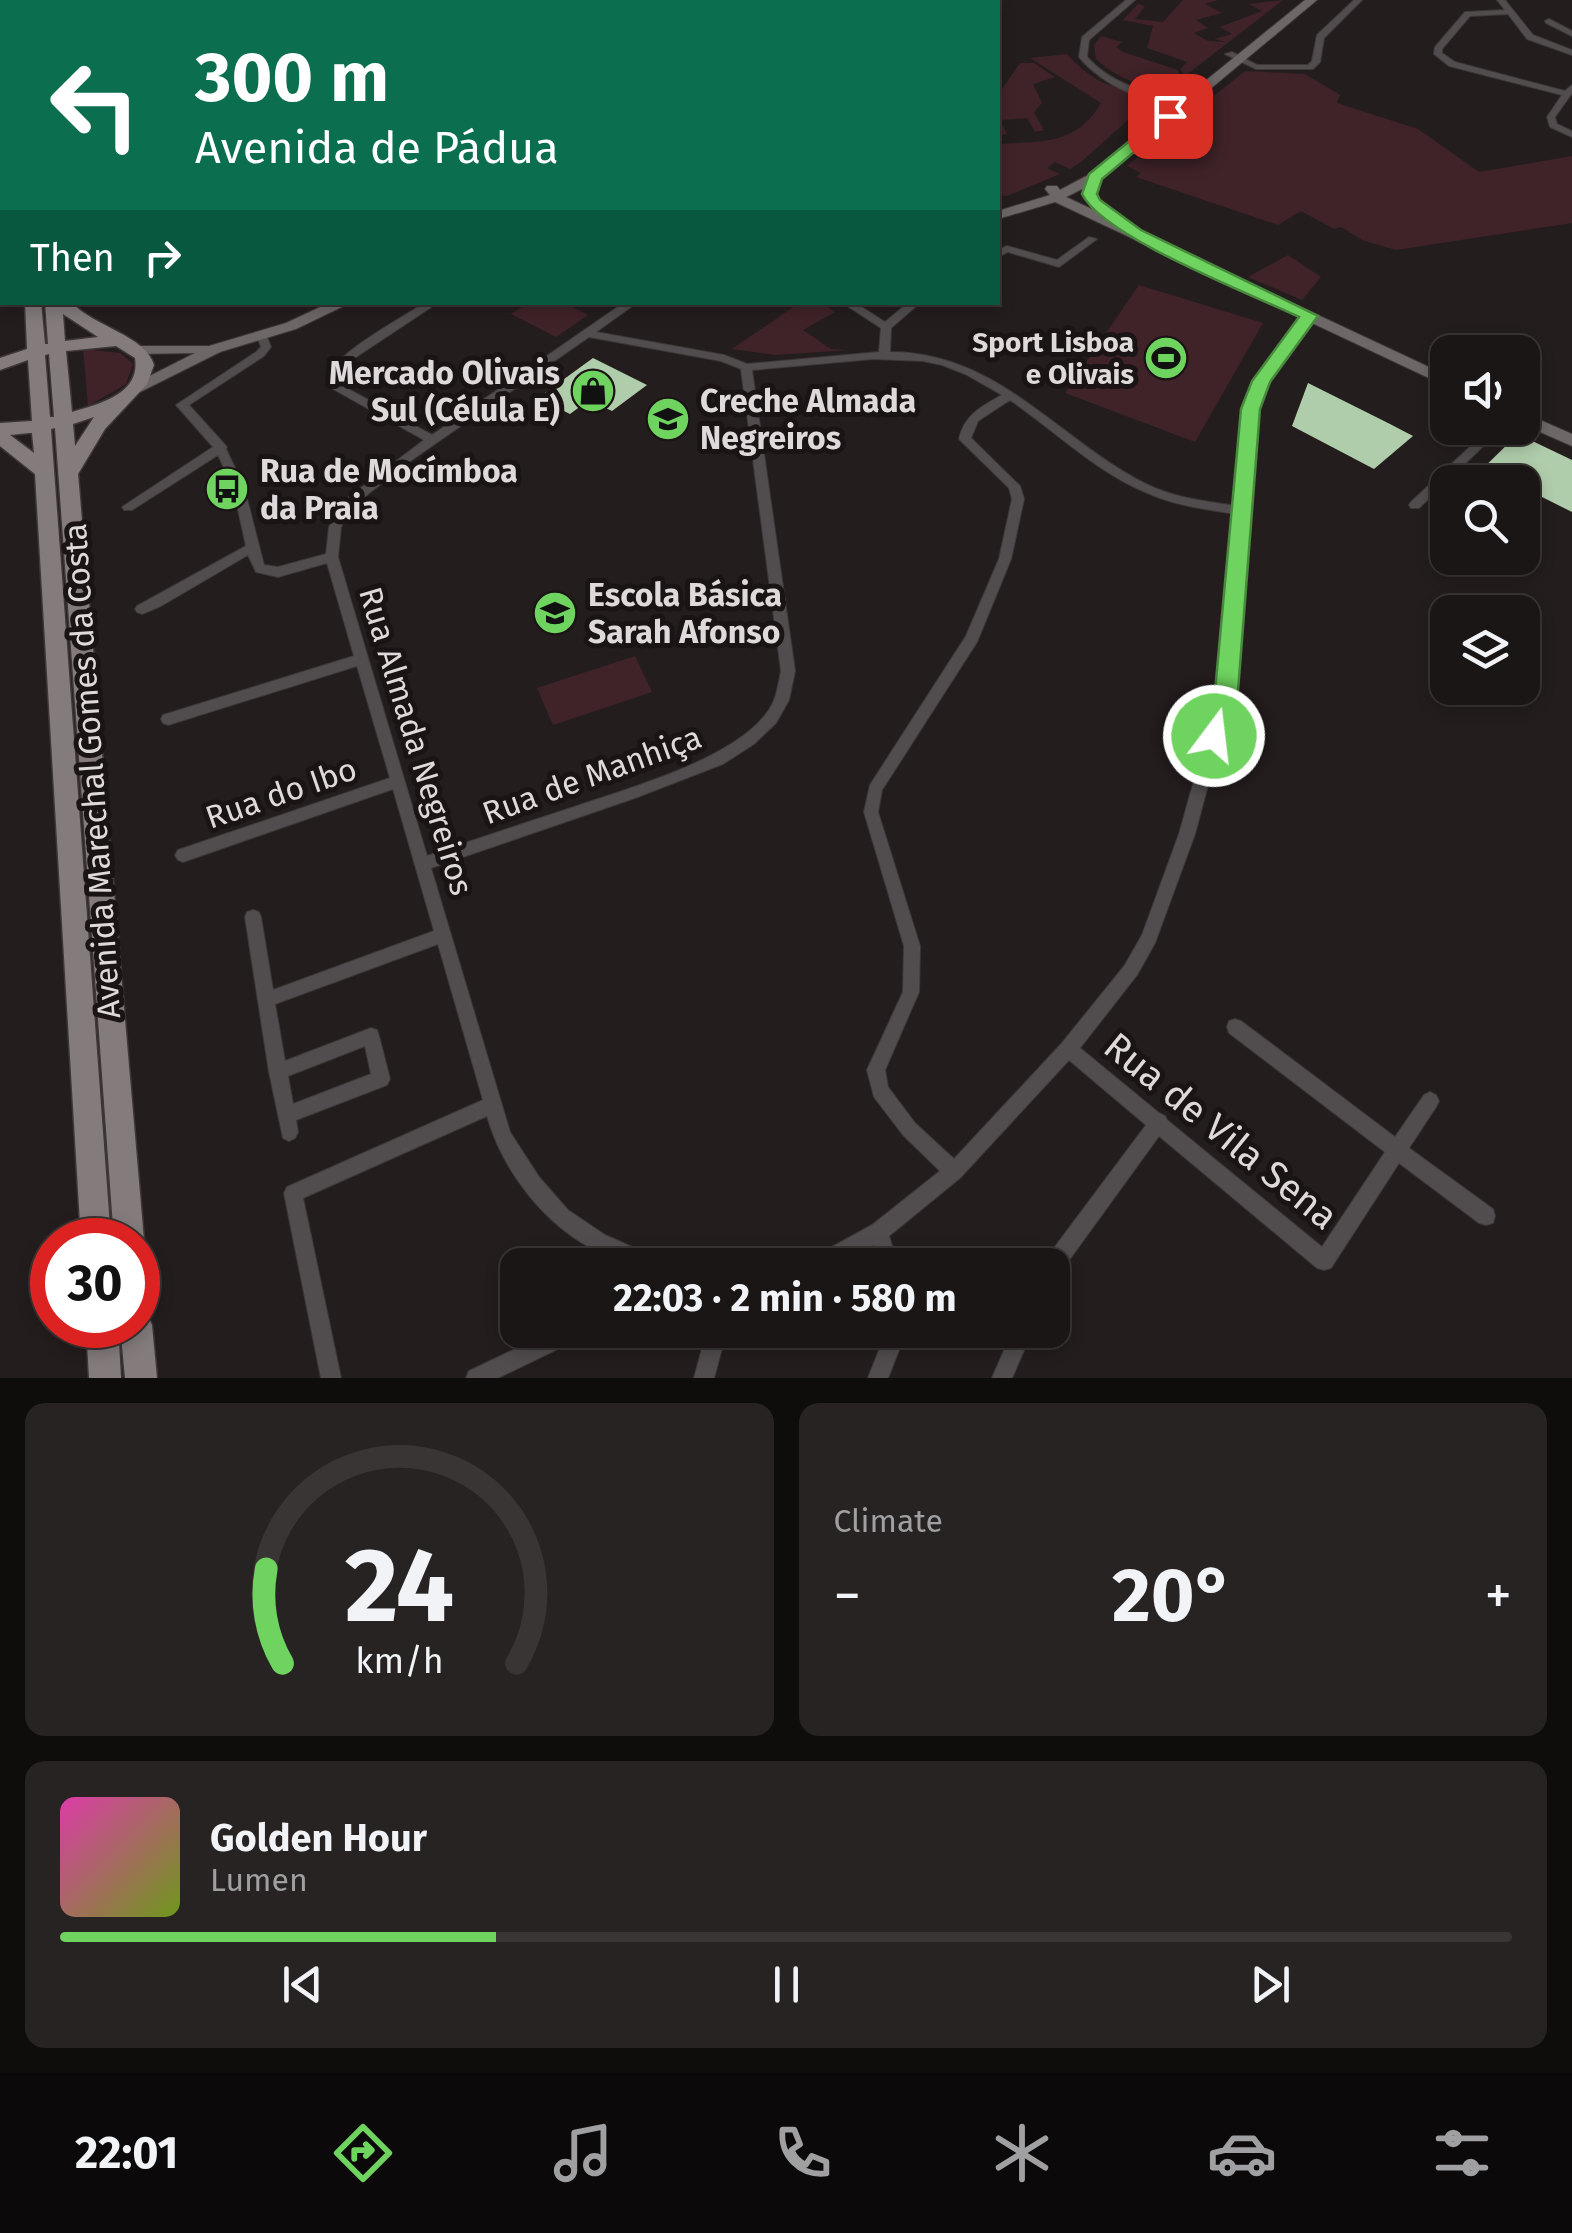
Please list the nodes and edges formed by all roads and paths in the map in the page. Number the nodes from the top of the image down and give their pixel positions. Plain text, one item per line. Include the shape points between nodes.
1 (1131, 0) edge
2 (1297, 0) edge
3 (1312, 0) edge
4 (1358, 0) edge
5 (1501, 0) edge
6 (1510, 12) junction
7 (1549, 21) dead end
8 (1572, 34) edge
9 (1572, 53) edge
10 (1236, 57) junction
11 (1570, 90) edge
12 (1176, 101) junction
13 (1572, 134) edge
14 (1095, 177) junction
15 (1059, 193) junction
16 (1000, 210) edge
17 (1020, 210) junction
18 (1000, 211) edge
19 (1099, 214) junction
20 (1092, 239) dead end
21 (1000, 253) edge
22 (53, 305) edge
23 (64, 305) edge
24 (337, 305) edge
25 (429, 305) edge
26 (629, 305) edge
27 (851, 305) edge
28 (912, 305) edge
29 (33, 309) edge
30 (1309, 316) junction
31 (886, 327) junction
32 (588, 334) junction
33 (262, 337) junction
34 (115, 342) junction
35 (58, 347) junction
36 (215, 348) junction
37 (136, 349) junction
38 (36, 352) junction
39 (884, 357) junction
40 (0, 362) edge
41 (746, 368) junction
42 (1430, 373) edge
43 (134, 388) junction
44 (1008, 397) junction
45 (116, 402) junction
46 (64, 420) junction
47 (1540, 425) edge
48 (41, 426) junction
49 (0, 433) edge
50 (432, 440) junction
51 (1572, 440) edge
52 (1478, 445) edge
53 (221, 448) junction
54 (44, 471) junction
55 (70, 472) junction
56 (1415, 505) dead end
57 (128, 507) dead end
58 (1243, 511) junction
59 (253, 548) junction
60 (332, 557) junction
61 (142, 609) dead end
62 (359, 660) junction
63 (168, 719) dead end
64 (396, 782) junction
65 (183, 856) dead end
66 (422, 864) junction
67 (252, 918) dead end
68 (443, 935) junction
69 (266, 1000) junction
70 (1235, 1026) dead end
71 (1068, 1049) junction
72 (278, 1072) junction
73 (1430, 1101) dead end
74 (492, 1105) junction
75 (1159, 1122) junction
76 (1398, 1150) junction
77 (954, 1172) junction
78 (1486, 1216) dead end
79 (95, 1218) edge
80 (127, 1218) edge
81 (879, 1232) junction
82 (605, 1248) edge
83 (848, 1248) edge
84 (883, 1248) edge
85 (1065, 1248) edge
86 (103, 1348) edge
87 (138, 1348) edge
88 (538, 1348) edge
89 (712, 1348) edge
90 (890, 1348) edge
91 (1015, 1348) edge
92 (105, 1378) edge
93 (141, 1378) edge
94 (331, 1378) edge
95 (476, 1378) edge
96 (704, 1378) edge
97 (878, 1378) edge
98 (1002, 1378) edge

1 - 12 street via 1089,35 1082,48 1090,66
2 - 10 main road
3 - 10 main road
4 - 10 street via 1320,38 1314,65 1275,68
5 - 6 street
6 - 9 street via 1530,38
6 - 11 street via 1468,14 1438,54 1452,64
7 - 8 street
10 - 12 main road
11 - 13 street via 1551,117
12 - 14 main road
12 - 15 main road
14 - 15 main road
14 - 19 main road via 1090,194
15 - 16 main road
15 - 17 main road
15 - 19 main road
17 - 18 main road
17 - 19 main road
19 - 30 main road
20 - 21 street via 1059,264 1007,249
22 - 35 main road, Avenida Marechal Gomes da Costa
23 - 34 main road
24 - 33 main road
25 - 50 street via 346,360 332,378 337,387
26 - 32 street, Rua Almada Negreiros
27 - 31 street
28 - 31 street
29 - 38 main road, Avenida Marechal Gomes da Costa
29 - 40 main road
30 - 42 main road
30 - 58 street via 1261,381 1250,409
31 - 39 street
32 - 41 street via 724,358
32 - 50 street, Rua Almada Negreiros
33 - 36 main road
33 - 53 street via 266,347 260,354 182,406
34 - 35 main road
34 - 37 main road
35 - 38 main road
35 - 46 main road, Avenida Marechal Gomes da Costa
36 - 37 main road
36 - 43 main road
37 - 43 main road via 146,365
38 - 40 main road
38 - 48 main road, Avenida Marechal Gomes da Costa
39 - 41 street
39 - 44 street via 946,362
41 - 66 street, Rua de Manhiça via 788,671 778,710 749,740 704,767
43 - 45 main road
44 - 58 street via 1150,490
44 - 77 street via 965,431 1018,498 1005,560 972,638 874,789 871,812 912,946 911,992 876,1070 880,1091
45 - 46 main road
45 - 55 main road
46 - 48 main road
46 - 55 main road, Avenida Marechal Gomes da Costa
47 - 51 main road
48 - 49 main road
48 - 54 main road, Avenida Marechal Gomes da Costa
49 - 54 main road
50 - 60 street, Rua Almada Negreiros via 348,503
52 - 56 street
53 - 57 street
53 - 59 street
54 - 79 main road, Avenida Marechal Gomes da Costa
55 - 80 main road, Avenida Marechal Gomes da Costa
58 - 71 street via 1226,691 1187,834 1149,938
59 - 60 street via 256,563 268,572
59 - 61 street
60 - 62 street, Rua Almada Negreiros
62 - 63 street
62 - 64 street, Rua Almada Negreiros
64 - 65 street, Rua do Ibo
64 - 66 street, Rua Almada Negreiros
66 - 68 street, Rua Almada Negreiros
67 - 69 street
68 - 69 street
68 - 74 street, Rua Almada Negreiros
69 - 72 street
70 - 76 street
71 - 75 street, Rua de Vila Sena
71 - 77 street
72 - 72 street via 371,1036 381,1079 287,1124
73 - 76 street, Rua de Vila Sena
74 - 82 street, Rua Almada Negreiros via 534,1189
74 - 94 street via 293,1193
75 - 76 street, Rua de Vila Sena via 1324,1260
75 - 85 street
76 - 78 street
77 - 81 street
81 - 83 street
81 - 84 street
86 - 92 main road
87 - 93 main road
88 - 95 street
89 - 96 street
90 - 97 street
91 - 98 street

